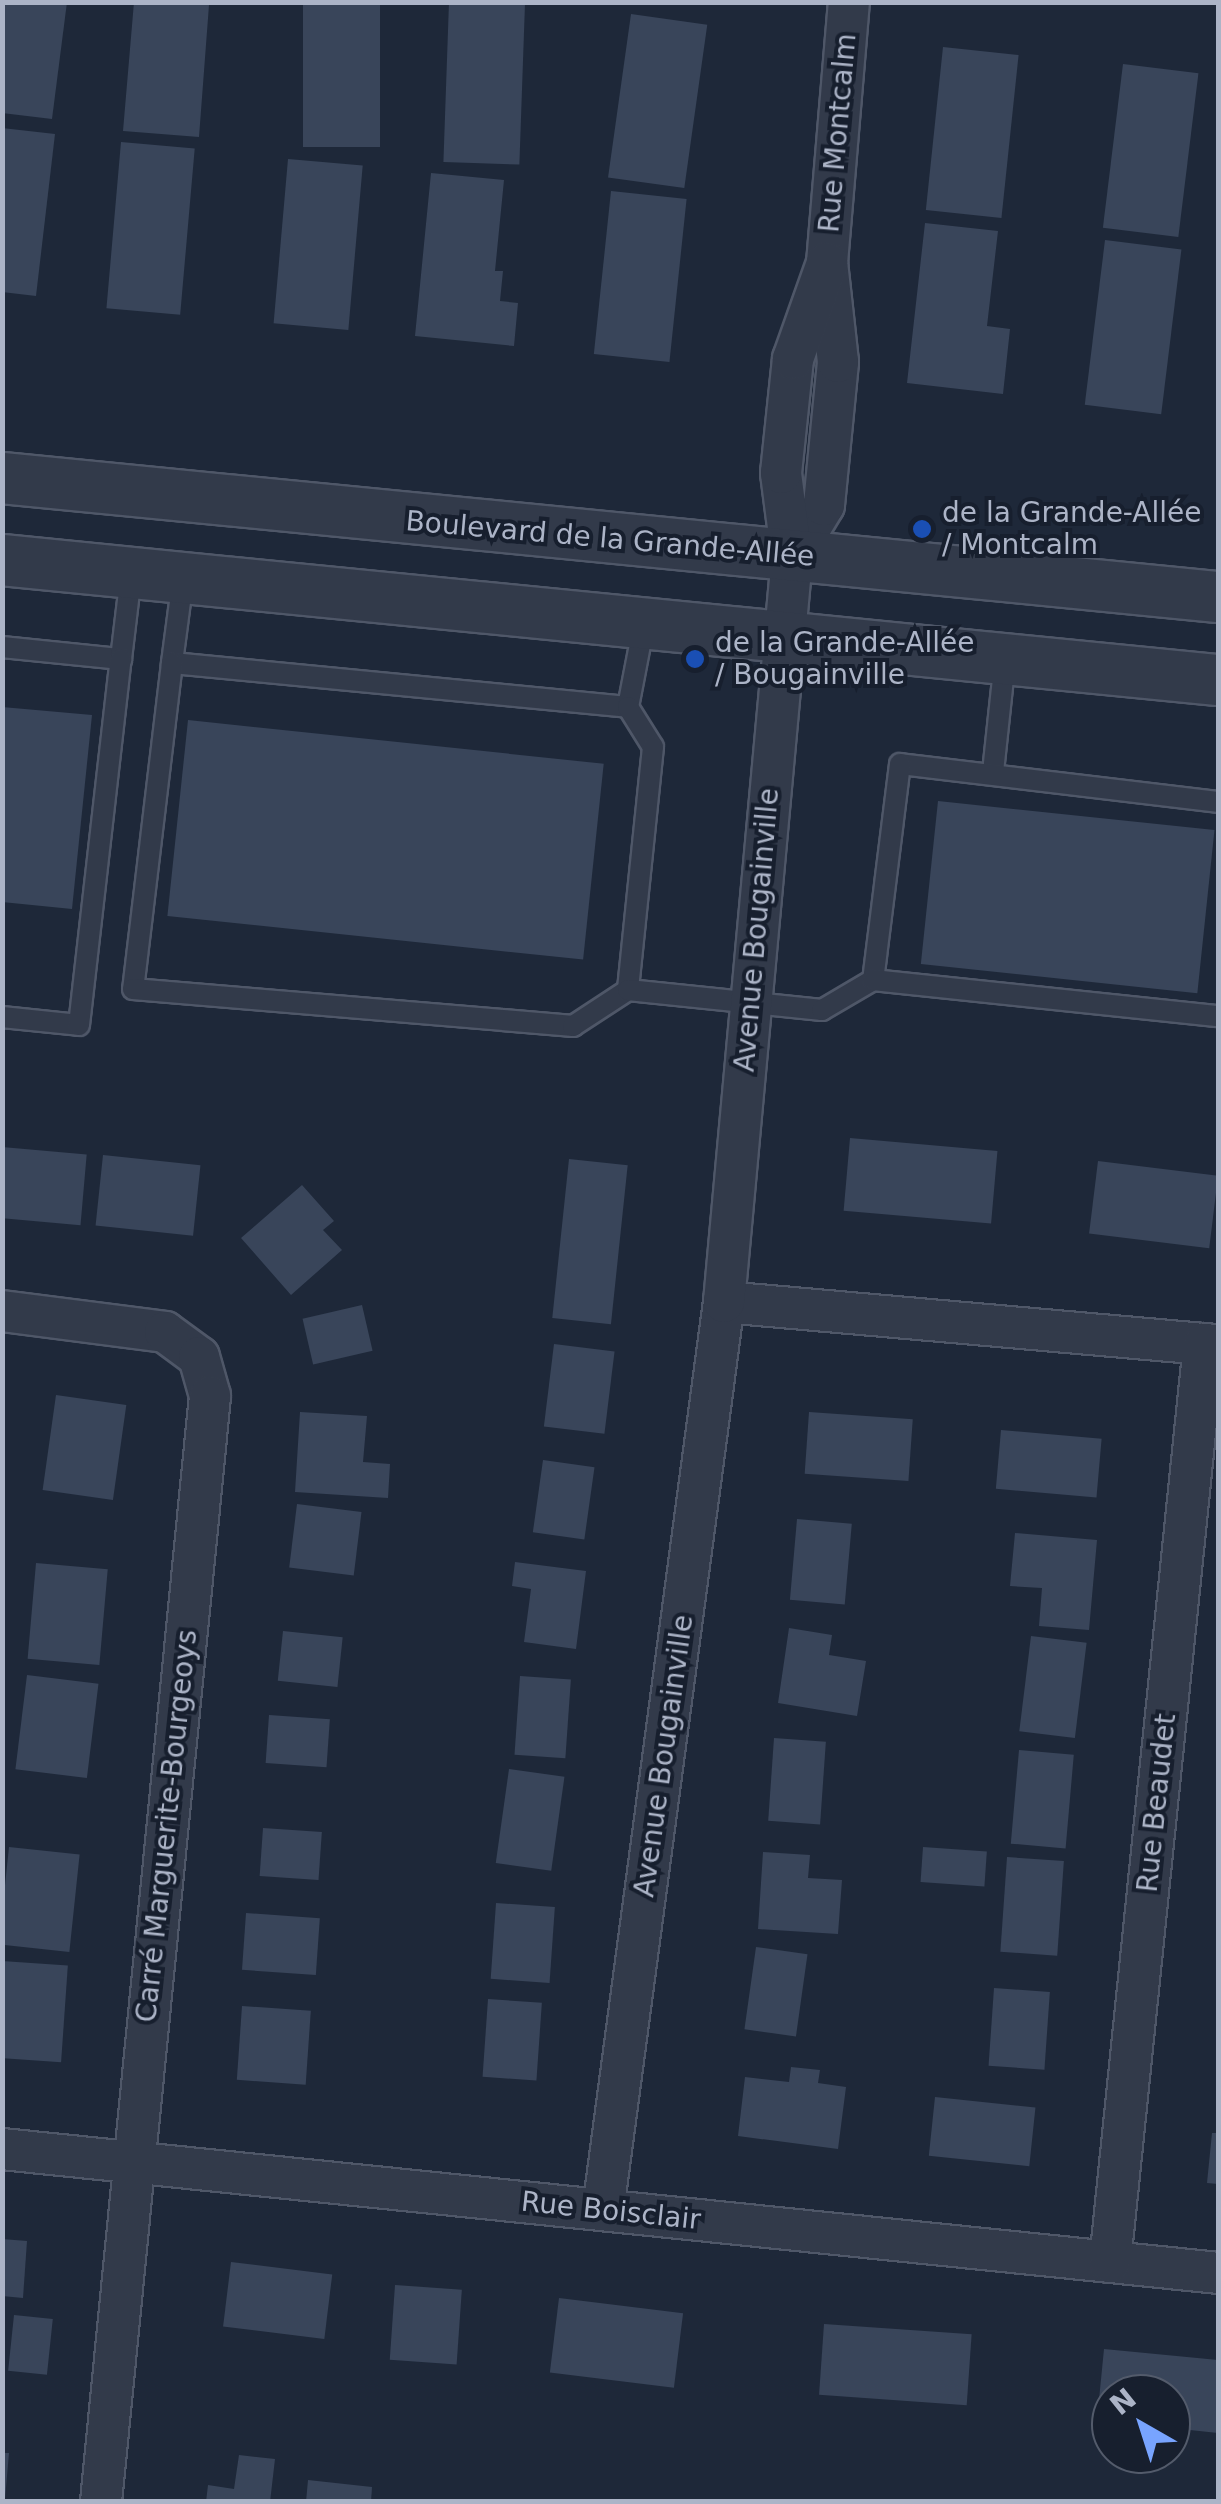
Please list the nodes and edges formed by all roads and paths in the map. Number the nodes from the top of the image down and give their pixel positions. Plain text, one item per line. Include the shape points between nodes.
1 (849, 2) edge
2 (2, 478) edge
3 (792, 558) junction
4 (2, 560) edge
5 (131, 572) junction
6 (183, 578) junction
7 (1218, 597) edge
8 (644, 624) junction
9 (784, 638) junction
10 (2, 647) edge
11 (121, 659) junction
12 (1006, 659) junction
13 (172, 664) junction
14 (1218, 680) edge
15 (628, 707) junction
16 (993, 772) junction
17 (1218, 802) edge
18 (873, 980) junction
19 (628, 990) junction
20 (751, 1003) junction
21 (1218, 1016) edge
22 (2, 1017) edge
23 (724, 1302) junction
24 (2, 1311) edge
25 (1211, 1345) edge
26 (2, 2149) edge
27 (134, 2162) junction
28 (603, 2210) junction
29 (1110, 2262) junction
30 (1218, 2273) edge
31 (101, 2502) edge

1 - 3 street, Rue Montcalm via 827,263 838,362 824,506
2 - 3 street, Boulevard de la Grande-Allée
3 - 7 street, Boulevard de la Grande-Allée
3 - 9 street, Avenue Bougainville
4 - 5 street
5 - 6 street
5 - 11 lane
6 - 8 street
6 - 13 lane
8 - 9 street
8 - 15 lane
9 - 12 street
9 - 20 street, Avenue Bougainville
10 - 11 lane
11 - 22 lane via 79,1025
12 - 14 street
12 - 16 lane
13 - 15 lane
13 - 19 lane via 132,990 573,1026
15 - 19 lane via 653,746
16 - 17 lane
16 - 18 lane via 900,764
18 - 20 lane via 822,1010
18 - 21 lane
19 - 20 lane
20 - 23 street, Avenue Bougainville
23 - 25 street
23 - 28 street, Avenue Bougainville
24 - 27 street, Carré Marguerite-Bourgeoys via 165,1332 200,1357 210,1396
25 - 29 street, Rue Beaudet
26 - 27 street, Rue Boisclair
27 - 28 street, Rue Boisclair
27 - 31 street, Carré Marguerite-Bourgeoys
28 - 29 street, Rue Boisclair
29 - 30 street, Rue Boisclair

